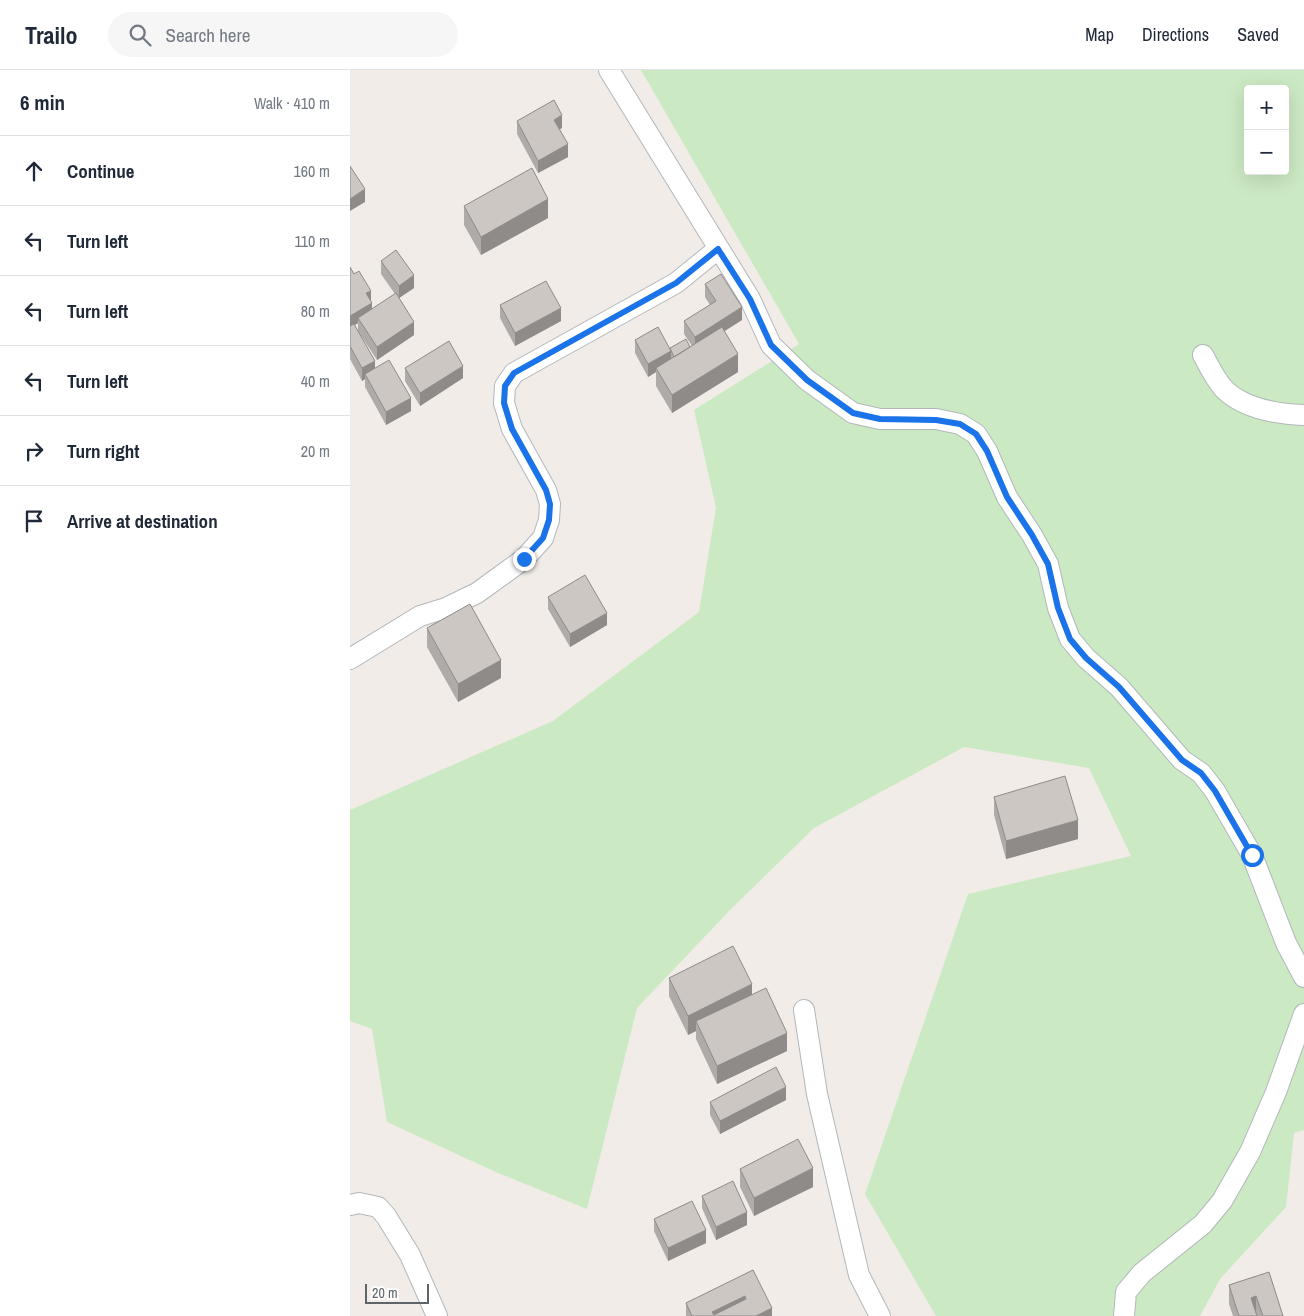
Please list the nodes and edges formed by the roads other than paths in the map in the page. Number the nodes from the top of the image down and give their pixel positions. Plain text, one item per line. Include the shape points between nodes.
1 (609, 70) edge
2 (718, 249) junction
3 (1203, 355) dead end
4 (1304, 415) edge
5 (350, 658) edge
6 (1304, 977) edge
7 (804, 1010) dead end
8 (1304, 1014) edge
9 (350, 1205) edge
10 (437, 1316) edge
11 (880, 1316) edge
12 (1124, 1316) edge

1 - 2 street
2 - 5 street via 676,283 514,373 505,386 504,403 512,429 546,490 550,504 543,538 524,559 477,592 446,608 420,616
2 - 6 street via 750,299 771,345 815,386 853,413 880,419 960,424 976,434 1007,497 1048,564 1058,608 1070,639 1215,791 1252,855 1286,943
3 - 4 street via 1217,380 1235,398 1258,408
7 - 11 street via 817,1094 859,1275
8 - 12 street via 1250,1152 1222,1201 1203,1224 1142,1273 1126,1292
9 - 10 street via 378,1206 386,1216 410,1254

